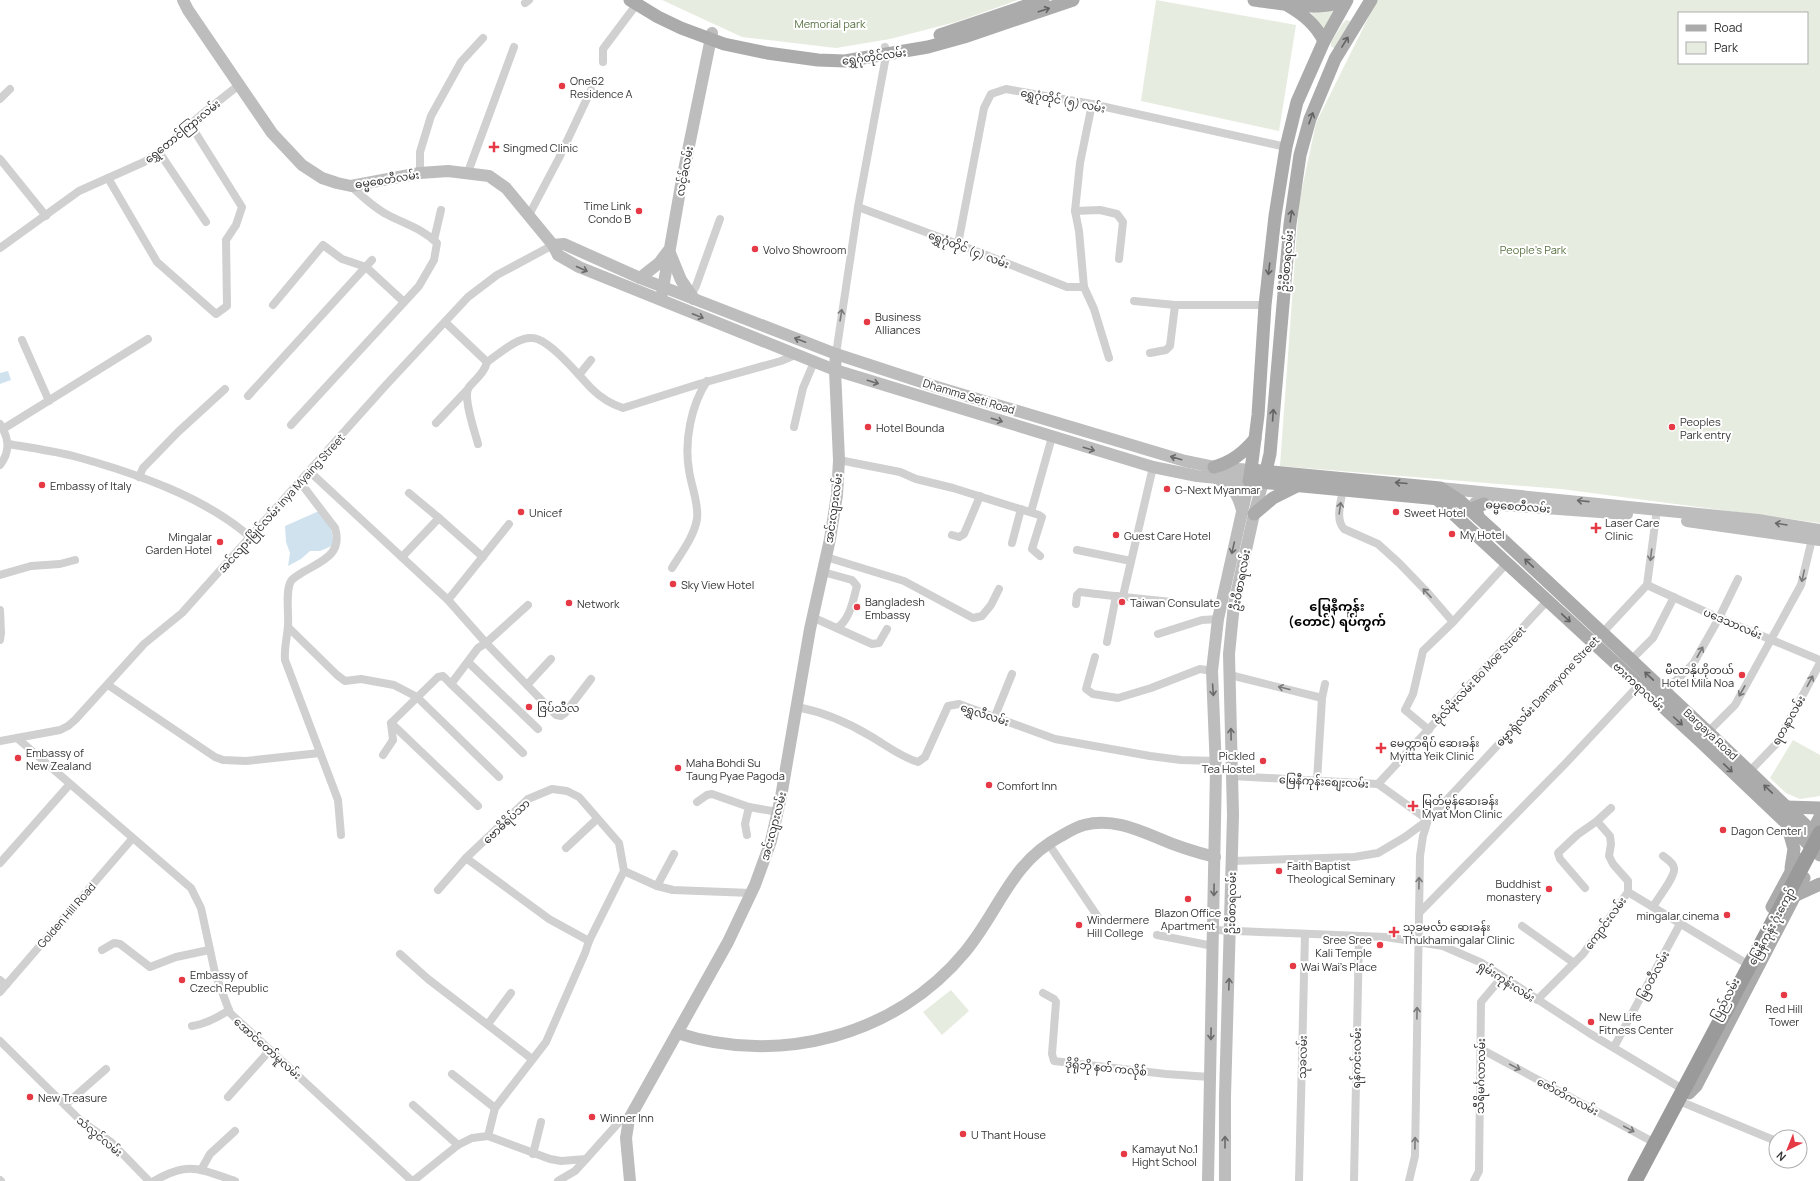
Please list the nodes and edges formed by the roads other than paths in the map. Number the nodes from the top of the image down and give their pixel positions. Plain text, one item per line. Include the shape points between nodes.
1 (183, 0) edge
2 (1043, 0) edge
3 (1073, 0) edge
4 (1254, 0) edge
5 (1371, 0) edge
6 (638, 1) edge
7 (1284, 3) junction
8 (1345, 3) edge
9 (1356, 26) junction
10 (712, 37) junction
11 (483, 38) dead end
12 (1324, 41) junction
13 (514, 47) dead end
14 (886, 51) junction
15 (1319, 53) junction
16 (1335, 59) junction
17 (603, 62) dead end
18 (239, 85) junction
19 (10, 89) dead end
20 (591, 90) dead end
21 (0, 99) edge
22 (1092, 104) junction
23 (190, 124) junction
24 (1286, 147) junction
25 (159, 152) junction
26 (0, 159) edge
27 (468, 172) junction
28 (420, 173) junction
29 (108, 178) junction
30 (351, 186) junction
31 (858, 207) junction
32 (441, 210) dead end
33 (1075, 211) junction
34 (528, 215) junction
35 (46, 216) junction
36 (720, 219) dead end
37 (206, 222) dead end
38 (434, 240) junction
39 (958, 244) junction
40 (553, 245) junction
41 (0, 248) edge
42 (669, 250) junction
43 (1119, 259) dead end
44 (372, 260) dead end
45 (366, 267) junction
46 (640, 278) junction
47 (664, 287) junction
48 (1082, 288) junction
49 (692, 298) junction
50 (1134, 301) dead end
51 (404, 302) junction
52 (662, 302) junction
53 (273, 305) dead end
54 (1175, 305) junction
55 (1265, 305) junction
56 (445, 322) junction
57 (148, 339) dead end
58 (22, 340) dead end
59 (1150, 353) dead end
60 (836, 354) junction
61 (795, 355) junction
62 (1109, 358) dead end
63 (591, 360) dead end
64 (487, 362) junction
65 (814, 362) junction
66 (835, 370) junction
67 (579, 375) junction
68 (707, 381) junction
69 (225, 389) dead end
70 (468, 389) junction
71 (248, 396) dead end
72 (49, 401) junction
73 (1057, 422) junction
74 (436, 423) dead end
75 (291, 425) dead end
76 (794, 427) dead end
77 (5, 433) edge
78 (1052, 437) junction
79 (1255, 438) junction
80 (478, 444) dead end
81 (1270, 454) junction
82 (839, 460) junction
83 (0, 466) edge
84 (1153, 467) junction
85 (309, 471) junction
86 (1215, 472) junction
87 (1289, 473) junction
88 (1250, 476) junction
89 (139, 477) junction
90 (1264, 477) junction
91 (300, 482) junction
92 (1300, 485) junction
93 (1343, 489) junction
94 (409, 493) dead end
95 (1438, 493) junction
96 (980, 496) junction
97 (1460, 501) junction
98 (1484, 504) junction
99 (1021, 509) junction
100 (1030, 512) junction
101 (1248, 512) junction
102 (1657, 513) junction
103 (1478, 517) junction
104 (439, 518) junction
105 (509, 524) dead end
106 (952, 536) dead end
107 (1817, 536) edge
108 (250, 537) junction
109 (1500, 537) junction
110 (1012, 543) dead end
111 (1490, 548) junction
112 (1077, 550) dead end
113 (1040, 556) dead end
114 (402, 557) junction
115 (483, 557) junction
116 (826, 557) junction
117 (75, 560) dead end
118 (1131, 561) junction
119 (1507, 563) junction
120 (672, 568) dead end
121 (823, 572) junction
122 (0, 575) edge
123 (1738, 579) dead end
124 (1647, 585) junction
125 (999, 589) dead end
126 (1119, 596) junction
127 (1674, 597) junction
128 (448, 600) junction
129 (1548, 600) junction
130 (1170, 602) dead end
131 (1076, 604) dead end
132 (528, 605) dead end
133 (0, 610) edge
134 (812, 617) junction
135 (1719, 618) junction
136 (1218, 619) junction
137 (1453, 622) junction
138 (288, 627) junction
139 (837, 628) junction
140 (887, 629) dead end
141 (1602, 632) junction
142 (1158, 634) dead end
143 (0, 640) edge
144 (1771, 640) junction
145 (1107, 642) dead end
146 (1592, 642) junction
147 (486, 643) junction
148 (1095, 657) dead end
149 (551, 659) dead end
150 (1631, 660) junction
151 (468, 662) junction
152 (1820, 662) edge
153 (1212, 670) junction
154 (1012, 674) dead end
155 (1230, 675) junction
156 (591, 679) dead end
157 (451, 684) junction
158 (1325, 684) dead end
159 (108, 685) junction
160 (527, 685) junction
161 (1639, 685) junction
162 (1665, 691) junction
163 (417, 697) junction
164 (1322, 698) junction
165 (797, 707) junction
166 (995, 716) junction
167 (391, 723) junction
168 (538, 729) dead end
169 (1429, 730) junction
170 (1704, 736) junction
171 (17, 738) junction
172 (0, 741) edge
173 (320, 753) junction
174 (523, 753) dead end
175 (383, 755) dead end
176 (1216, 766) junction
177 (1750, 771) junction
178 (1232, 773) junction
179 (499, 777) dead end
180 (1317, 781) junction
181 (70, 784) junction
182 (1378, 784) junction
183 (697, 802) dead end
184 (478, 806) dead end
185 (750, 807) junction
186 (1786, 807) junction
187 (1611, 808) dead end
188 (1820, 808) edge
189 (778, 812) junction
190 (1820, 817) edge
191 (597, 819) junction
192 (1428, 820) junction
193 (1598, 821) junction
194 (1787, 824) junction
195 (1215, 829) junction
196 (1232, 831) junction
197 (341, 835) dead end
198 (747, 835) dead end
199 (1815, 837) edge
200 (132, 838) junction
201 (1048, 843) junction
202 (566, 848) dead end
203 (1819, 852) edge
204 (674, 854) dead end
205 (1663, 856) dead end
206 (466, 858) junction
207 (1215, 862) junction
208 (0, 863) edge
209 (1232, 864) junction
210 (624, 871) junction
211 (1789, 875) junction
212 (1820, 884) edge
213 (657, 886) junction
214 (1585, 888) dead end
215 (438, 890) dead end
216 (1628, 892) junction
217 (751, 893) junction
218 (1796, 895) junction
219 (1652, 907) junction
220 (1419, 913) junction
221 (1098, 917) dead end
222 (1680, 924) junction
223 (1522, 926) dead end
224 (1213, 930) junction
225 (1231, 931) junction
226 (1157, 934) dead end
227 (1305, 934) junction
228 (1359, 936) junction
229 (589, 941) junction
230 (1418, 942) junction
231 (1213, 946) junction
232 (102, 950) dead end
233 (210, 950) junction
234 (400, 954) dead end
235 (1744, 962) junction
236 (1574, 963) junction
237 (1502, 977) junction
238 (3, 982) edge
239 (0, 992) edge
240 (511, 993) dead end
241 (1043, 993) dead end
242 (1537, 1000) junction
243 (229, 1010) junction
244 (1212, 1016) junction
245 (1228, 1017) junction
246 (488, 1024) junction
247 (192, 1026) dead end
248 (677, 1033) junction
249 (0, 1041) edge
250 (1614, 1047) junction
251 (1481, 1049) junction
252 (270, 1050) junction
253 (532, 1059) junction
254 (106, 1069) dead end
255 (452, 1074) dead end
256 (1210, 1076) junction
257 (1686, 1092) junction
258 (1210, 1096) junction
259 (1225, 1096) junction
260 (228, 1097) dead end
261 (66, 1105) junction
262 (413, 1105) dead end
263 (495, 1108) junction
264 (629, 1119) junction
265 (541, 1122) dead end
266 (236, 1131) dead end
267 (488, 1136) junction
268 (1768, 1137) edge
269 (1655, 1143) junction
270 (458, 1145) junction
271 (533, 1154) junction
272 (586, 1158) junction
273 (201, 1170) junction
274 (149, 1181) edge
275 (154, 1181) edge
276 (234, 1181) edge
277 (412, 1181) edge
278 (558, 1181) edge
279 (630, 1181) edge
280 (1208, 1181) edge
281 (1225, 1181) edge
282 (1299, 1181) edge
283 (1354, 1181) edge
284 (1409, 1181) edge
285 (1474, 1181) edge
286 (1635, 1181) edge
287 (1643, 1181) edge

1 - 18 main road, ဓမ္မစေတီလမ်း
2 - 14 main road, ရွှေဂုံတိုင်လမ်း
14 -> 3 main road, ရွှေဂုံတိုင်လမ်း via 928,47
4 - 7 main road
5 - 9 main road, ဦးဝီစာရလမ်း
6 - 10 main road, ရွှေဂုံတိုင်လမ်း via 675,25
6 - 17 street via 603,49
7 - 8 main road via 1325,6
7 - 12 main road via 1313,23
8 - 9 main road via 1354,17
8 - 12 main road, ဦးဝီစာရလမ်း
16 -> 9 main road, ဦးဝီစာရလမ်း
10 - 14 main road, ရွှေဂုံတိုင်လမ်း via 744,50 818,60 845,61
10 - 42 main road, လင့်ခ်လမ်း
11 - 28 street via 461,62 431,116 420,152
12 - 15 main road, ဦးဝီစာရလမ်း
13 - 27 street
14 - 31 street
15 - 16 main road
15 - 24 main road, ဦးဝီစာရလမ်း via 1297,102
81 -> 16 main road, ဦးဝီစာရလမ်း via 1290,224 1300,155 1310,119
18 - 23 street, ရွှေတောင်ကြားလမ်း
18 - 30 main road, ဓမ္မစေတီလမ်း via 272,133 302,165 322,178
19 - 21 street
20 - 34 street via 559,158
22 - 24 street, ရွှေဂုံတိုင် (၅) လမ်း
22 - 33 street via 1080,163
22 - 39 street, ရွှေဂုံတိုင် (၅) လမ်း via 1006,89 991,94 984,108
23 - 25 street, ရွှေတောင်ကြားလမ်း
23 - 29 street via 242,208 236,225 226,240 227,306 216,314 157,262
24 -> 55 main road, ဦးဝီစာရလမ်း
25 - 29 street, ရွှေတောင်ကြားလမ်း via 136,167
25 - 37 street
26 - 35 street
27 - 28 main road, ဓမ္မစေတီလမ်း
27 - 34 main road, ဓမ္မစေတီလမ်း via 489,176 506,188
28 - 30 main road, ဓမ္မစေတီလမ်း
29 - 35 street, ရွှေတောင်ကြားလမ်း via 79,191
30 - 38 street via 370,204 387,215 429,234
31 - 39 street, ရွှေဂုံတိုင် (၄) လမ်း
60 -> 31 street
32 - 38 street
33 - 43 street via 1100,210 1117,214 1123,222
33 - 48 street via 1079,231
34 - 40 main road, ဓမ္မစေတီလမ်း
35 - 41 street, ရွှေတောင်ကြားလမ်း
36 - 49 street
38 - 51 street via 437,243 434,260 419,286
39 - 48 street, ရွှေဂုံတိုင် (၄) လမ်း via 1067,287
40 - 46 main road via 564,244
40 -> 52 main road, ဓမ္မစေတီလမ်း via 558,255 578,268
40 - 56 street, အင်လျားမြိုင်လမ်း Inya Myaing Street via 487,281
42 - 46 main road via 659,263
42 - 47 main road, လင့်ခ်လမ်း
42 - 49 main road via 676,270
44 - 45 street
45 - 51 street
45 - 53 street via 342,259 323,245
45 - 71 street
46 - 47 main road
47 - 49 main road
47 - 52 main road, လင့်ခ်လမ်း
48 - 62 street via 1094,309
60 -> 49 main road, Dhamma Seti Road
50 - 54 street
51 - 75 street
52 -> 61 main road, Dhamma Seti Road
54 - 55 street
54 - 59 street via 1170,346 1166,350
55 - 79 main road, ဦးဝီစာရလမ်း
56 - 64 street
56 - 85 street, အင်လျားမြိုင်လမ်း Inya Myaing Street
57 - 72 street
58 - 72 street
60 - 66 main road, အင်းလျားလမ်း
60 - 73 main road, Dhamma Seti Road via 937,388
61 - 65 main road, Dhamma Seti Road
61 - 68 street via 781,362
63 - 67 street
64 - 67 street via 513,343 532,338 541,340 553,349
64 - 70 street via 486,368
65 - 66 main road, Dhamma Seti Road
65 - 76 street via 803,388
66 -> 78 main road, Dhamma Seti Road
66 - 82 main road, အင်းလျားလမ်း
67 - 68 street via 608,402 623,408
68 - 120 street via 700,391 688,432 688,469 697,505 697,519 692,534
69 - 89 street via 178,432 143,468
70 - 74 street
70 - 80 street via 466,398
72 - 77 street
73 - 78 main road
86 -> 73 main road, Dhamma Seti Road
77 - 83 street via 4,460
77 - 89 street
78 -> 84 main road, Dhamma Seti Road
78 - 100 street
79 - 86 main road via 1246,449
79 - 88 main road, ဦးဝီစာရလမ်း
81 - 87 main road via 1278,466
81 - 90 main road, ဦးဝီစာရလမ်း
82 - 96 street via 900,472 916,479
82 - 116 main road, အင်းလျားလမ်း via 837,495
84 - 86 main road, Dhamma Seti Road via 1196,476
84 - 118 street
85 - 91 street, အင်လျားမြိုင်လမ်း Inya Myaing Street
85 - 114 street
86 - 88 main road, Dhamma Seti Road
86 - 101 main road via 1233,488
87 - 90 main road, ဓမ္မစေတီလမ်း
95 -> 87 main road, ဓမ္မစေတီလမ်း
88 - 90 main road, ဓမ္မစေတီလမ်း
88 - 101 main road, ဦးဝီစာရလမ်း
89 - 108 street via 187,497 227,519
90 - 92 main road, ဓမ္မစေတီလမ်း
90 - 101 main road, ဦးဝီစာရလမ်း
91 - 108 street, အင်လျားမြိုင်လမ်း Inya Myaing Street
91 - 138 street via 335,528 338,537 337,544 326,559 291,581 288,589
92 - 93 main road, ဓမ္မစေတီလမ်း
92 - 101 main road
93 - 95 main road, ဓမ္မစေတီလမ်း
137 -> 93 street via 1400,563 1378,544 1340,525
94 - 104 street
95 - 97 main road
102 -> 95 main road, ဓမ္မစေတီလမ်း
95 - 111 main road, ဗားကရာလမ်း
96 - 99 street
96 - 106 street via 964,534 959,537
97 - 98 main road, ဓမ္မစေတီလမ်း
97 - 103 main road
98 - 102 main road, ဓမ္မစေတီလမ်း
98 - 103 main road via 1476,508
99 - 100 street
99 - 110 street
100 - 113 street via 1042,517 1032,549
101 -> 136 main road, ဦးဝီစာရလမ်း
101 - 155 main road, ဦးဝီစာရလမ်း via 1234,604 1229,654
102 - 107 main road, ဓမ္မစေတီလမ်း
102 -> 124 street
103 - 109 main road
104 - 114 street
104 - 115 street
105 - 115 street
107 -> 144 street via 1801,585
108 - 159 street, အင်လျားမြိုင်လမ်း Inya Myaing Street via 182,614 144,644
109 - 111 main road via 1493,539
141 -> 109 main road
111 - 119 main road, ဗားကရာလမ်း
112 - 118 street
114 - 128 street
115 - 128 street
116 - 121 main road, အင်းလျားလမ်း
116 - 125 street via 904,581 972,618 982,616
117 - 122 street via 31,566
118 - 126 street
119 - 129 main road, ဗားကရာလမ်း
119 - 137 street
121 - 134 main road, အင်းလျားလမ်း
121 - 139 street via 852,580 857,586 847,618
123 - 135 street
124 - 127 street, ပဒေသာလမ်း
124 - 141 street, ဓမ္မာရုံလမ်း Damaryone Street
126 - 130 street
126 - 131 street via 1080,592
126 - 145 street
127 - 135 street, ပဒေသာလမ်း
127 - 150 street via 1652,638
128 - 147 street
129 -> 146 main road, ဗားကရာလမ်း
129 - 169 street, ဗိုလ်မိုးလမ်း Bo Moe Street
132 - 147 street
133 - 143 street
134 - 139 street
134 - 165 main road, အင်းလျားလမ်း
135 - 144 street, ပဒေသာလမ်း
162 -> 135 street via 1694,664
136 - 142 street via 1202,620
136 - 153 main road, ဦးဝီစာရလမ်း
137 - 169 street via 1423,651 1413,694 1405,710
138 - 163 street via 345,681 361,679 394,684
138 - 173 street via 284,647 286,660
139 - 140 street via 876,644
141 - 146 street, ဓမ္မာရုံလမ်း Damaryone Street
141 - 150 main road, Bargaya Road
144 - 152 street, ပဒေသာလမ်း
144 -> 170 street via 1735,705
146 - 161 main road, ဗားကရာလမ်း
146 - 192 street, ဓမ္မာရုံလမ်း Damaryone Street
147 - 151 street via 478,648
147 - 160 street
148 - 153 street via 1086,688 1093,694 1118,698 1200,669
149 - 160 street
162 -> 150 main road, Bargaya Road
151 - 157 street
151 - 168 street
177 -> 152 street, ရတနာလမ်း via 1777,743
153 -> 176 main road, ဦးဝီစာရလမ်း
154 - 166 street
164 -> 155 street
178 -> 155 main road, ဦးဝီစာရလမ်း
156 - 160 street via 561,716
157 - 163 street via 441,676
157 - 174 street
158 - 164 street
159 - 171 street, အင်လျားမြိုင်လမ်း Inya Myaing Street via 68,726 60,730
159 - 173 street via 215,757 224,760 246,761
161 -> 170 main road, ဗားကရာလမ်း
161 - 220 street via 1564,766
162 - 170 main road, Bargaya Road
163 - 167 street
163 - 179 street
164 - 180 street
165 - 166 street, ရွှေလီလမ်း via 823,713 870,736 907,759 918,762 925,757 948,706 959,704
165 - 189 main road, အင်းလျားလမ်း
166 - 176 street, ရွှေလီလမ်း via 1055,739
167 - 175 street via 392,740
167 - 184 street
169 - 182 street, ဗိုလ်မိုးလမ်း Bo Moe Street
170 - 177 main road, Bargaya Road
170 -> 194 main road, ဗားကရာလမ်း
171 - 172 street, အင်လျားမြိုင်လမ်း Inya Myaing Street
171 - 181 street, အောင်တော်မူလမ်း
173 - 197 street via 338,800
176 - 178 main road
176 - 195 main road, ဦးဝီစာရလမ်း
186 -> 177 main road
178 - 180 street, မြေနီကုန်းစျေးလမ်း
178 - 196 main road, ဦးဝီစာရလမ်း
180 - 182 street, မြေနီကုန်းစျေးလမ်း
181 - 200 street, အောင်တော်မူလမ်း
181 - 208 street
182 - 192 street, မြေနီကုန်းစျေးလမ်း
183 - 185 street via 712,794
185 - 189 street
185 - 198 street via 745,824
186 - 188 main road
186 - 199 main road
187 - 193 street
189 - 217 main road, အင်းလျားလမ်း via 771,841
190 - 199 main road, ပြည်လမ်း
191 - 202 street
191 - 206 street, ဗောဓိရိပ်သာ via 579,797 568,791 552,788 528,799
191 - 210 street, ဗောဓိရိပ်သာ via 619,843
192 - 209 street, ဓမ္မာရုံလမ်း Damaryone Street via 1405,838 1378,853 1354,857
220 -> 192 street via 1420,856
193 - 214 street via 1576,835 1558,853 1560,859
193 - 216 street via 1610,836 1609,856 1628,881
194 - 199 main road, ဗားကရာလမ်း
194 - 211 main road via 1794,849
195 - 196 main road
195 - 207 main road, ဦးဝီစာရလမ်း
196 - 209 main road, ဦးဝီစာရလမ်း
199 - 203 main road, ဗားကရာလမ်း
199 - 211 main road, ပြည်လမ်း
199 - 257 highway, မြေနီကုန်း ဂုံးကျော်
200 - 233 street, အောင်တော်မူလမ်း via 191,888 206,924
200 - 238 street, Golden Hill Road
201 - 207 main road via 1084,824 1121,824
201 - 221 street
201 - 248 main road via 1021,867 1010,881 980,931 951,967 907,1004 880,1018 824,1039 773,1047 724,1045
203 - 218 main road, ပြည်လမ်း
204 - 213 street
205 - 219 street via 1671,862 1673,874
206 - 215 street, ဗောဓိရိပ်သာ
206 - 229 street via 549,919
207 - 209 main road
207 -> 224 main road, ဦးဝီစာရလမ်း
209 - 225 main road, ဦးဝီစာရလမ်း
210 - 213 street
210 - 229 street
211 - 235 main road, ပြည်လမ်း
212 - 218 main road
213 - 217 street via 691,892
216 - 219 street, ကျောင်းလမ်း
216 - 236 street, ကျောင်းလမ်း
217 - 248 main road, အင်းလျားလမ်း via 728,942
218 - 257 main road, ပြည်လမ်း via 1696,1086
219 - 222 street, ကျောင်းလမ်း
220 - 230 street
222 - 235 street, ကျောင်းလမ်း
222 - 250 street, မြဝတီလမ်း
223 - 236 street
224 - 225 street, ရှမ်းကုန်းလမ်း
224 - 231 main road, ဦးဝီစာရလမ်း
225 - 227 street, ရှမ်းကုန်းလမ်း
245 -> 225 main road, ဦးဝီစာရလမ်း
226 - 231 street
227 - 228 street, ရှမ်းကုန်းလမ်း
227 - 282 street, သုခလမ်း
228 - 230 street, ရှမ်းကုန်းလမ်း
228 - 283 street, ရန်ကင်းလမ်း
229 - 253 street via 556,1022 546,1042
230 - 237 street, ရှမ်းကုန်းလမ်း via 1444,946 1482,963
284 -> 230 street via 1414,1156
231 - 244 main road, ဦးဝီစာရလမ်း
232 - 233 street via 114,943 120,944 150,967 176,957
233 - 243 street, အောင်တော်မူလမ်း
234 - 246 street via 428,979
235 - 257 main road, ပြည်လမ်း via 1682,1079
236 - 242 street, ကျောင်းလမ်း
237 - 242 street, ရှမ်းကုန်းလမ်း
237 - 251 street, သီရိမင်္ဂလာလမ်း via 1481,1002
238 - 239 street, Golden Hill Road
240 - 246 street
241 - 256 street, ဒိုရိုဘို နတ် ကလိုစ် via 1056,1002 1052,1054 1054,1061 1166,1074
242 - 250 street, ရှမ်းကုန်းလမ်း
243 - 247 street via 215,1019
243 - 252 street, အောင်တော်မူလမ်း
244 - 245 main road
244 -> 256 main road, ဦးဝီစာရလမ်း
245 - 259 main road, ဦးဝီစာရလမ်း
246 - 253 street
248 - 264 main road, အင်းလျားလမ်း
249 - 261 street, သံလွင်လမ်း
250 - 257 street, ရှမ်းကုန်းလမ်း
251 -> 269 street, ဇော်တိကလမ်း
251 - 285 street, သီရိမင်္ဂလာလမ်း via 1480,1171
252 - 260 street
252 - 277 street, အောင်တော်မူလမ်း
253 - 263 street
254 - 261 street
255 - 263 street
256 - 258 main road, ဦးဝီစာရလမ်း
257 - 268 street, ရှမ်းကုန်းလမ်း
257 - 269 highway, ပြည်လမ်း
257 - 287 highway, ပြည်လမ်း
258 - 259 main road
258 - 280 main road, ဦးဝီစာရလမ်း
281 -> 259 main road, ဦးဝီစာရလမ်း
261 - 274 street, သံလွင်လမ်း via 80,1120 111,1142
262 - 270 street
263 - 267 street
264 - 272 street via 620,1121
264 - 279 main road, အင်းလျားလမ်း via 626,1138
265 - 271 street
266 - 273 street via 210,1154
267 - 270 street via 472,1138
267 - 271 street
269 - 286 highway, ပြည်လမ်း
270 - 277 street
271 - 272 street via 561,1161
272 - 278 street via 575,1171
273 - 275 street via 184,1168 167,1173
273 - 276 street

